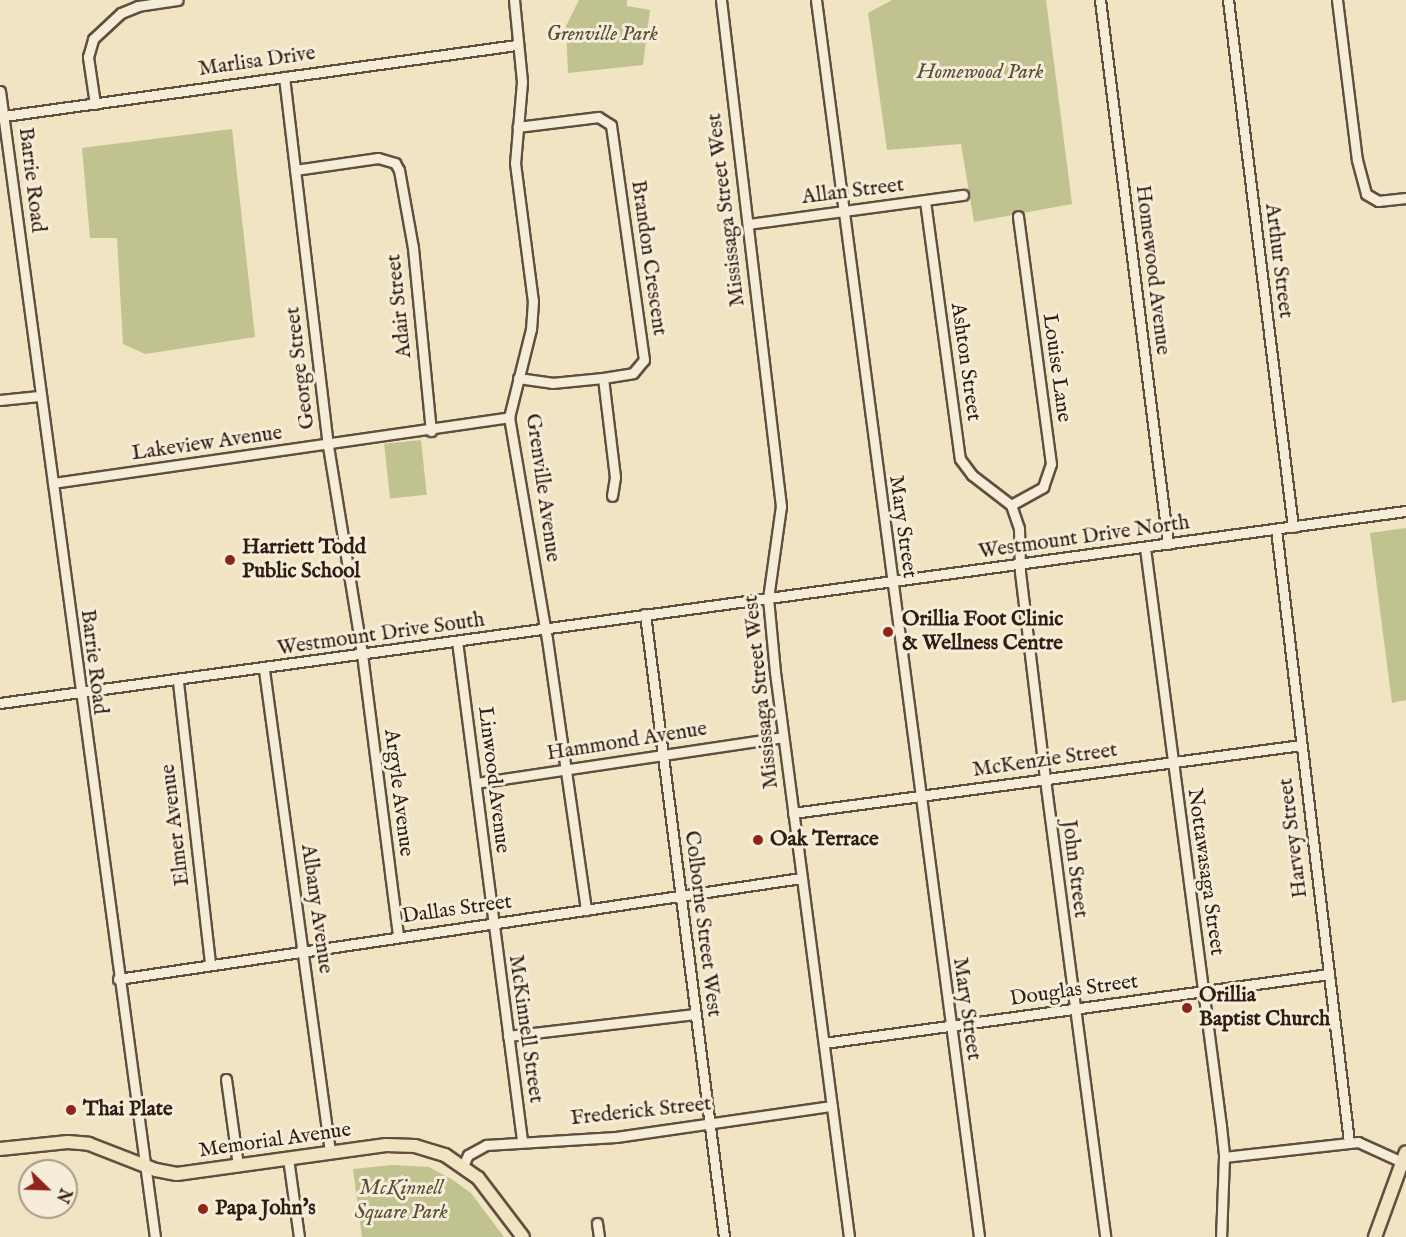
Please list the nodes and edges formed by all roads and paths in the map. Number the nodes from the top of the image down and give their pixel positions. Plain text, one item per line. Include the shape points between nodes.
1 (178, 0) edge
2 (514, 0) edge
3 (816, 0) edge
4 (1100, 0) edge
5 (1228, 0) edge
6 (1337, 0) edge
7 (720, 1) edge
8 (516, 45) junction
9 (284, 77) junction
10 (0, 91) edge
11 (95, 104) junction
12 (4, 116) junction
13 (518, 127) junction
14 (12, 170) junction
15 (295, 170) junction
16 (0, 171) edge
17 (963, 195) dead end
18 (1406, 198) edge
19 (925, 201) junction
20 (842, 212) junction
21 (1018, 216) dead end
22 (748, 224) junction
23 (518, 378) junction
24 (603, 378) junction
25 (39, 396) junction
26 (0, 400) edge
27 (509, 417) junction
28 (431, 431) junction
29 (328, 446) junction
30 (52, 483) junction
31 (612, 496) dead end
32 (1011, 506) junction
33 (1406, 511) edge
34 (1293, 527) junction
35 (1276, 529) junction
36 (1168, 544) junction
37 (1145, 548) junction
38 (1020, 565) junction
39 (891, 583) junction
40 (768, 598) junction
41 (645, 614) junction
42 (546, 629) junction
43 (457, 641) junction
44 (362, 654) junction
45 (264, 670) junction
46 (178, 682) junction
47 (78, 692) junction
48 (0, 703) edge
49 (783, 737) junction
50 (1301, 746) junction
51 (663, 754) junction
52 (1172, 761) junction
53 (567, 771) junction
54 (1045, 779) junction
55 (476, 783) junction
56 (920, 796) junction
57 (793, 813) junction
58 (801, 878) junction
59 (680, 897) junction
60 (586, 910) junction
61 (493, 923) junction
62 (398, 936) junction
63 (305, 950) junction
64 (210, 964) junction
65 (1329, 974) junction
66 (118, 979) junction
67 (1203, 991) junction
68 (1074, 1009) junction
69 (695, 1014) junction
70 (950, 1027) junction
71 (508, 1036) junction
72 (824, 1043) junction
73 (226, 1079) dead end
74 (832, 1107) junction
75 (710, 1124) junction
76 (522, 1140) junction
77 (1349, 1142) junction
78 (0, 1149) edge
79 (330, 1153) junction
80 (1224, 1157) junction
81 (1404, 1157) edge
82 (288, 1158) junction
83 (144, 1164) junction
84 (238, 1166) junction
85 (463, 1166) junction
86 (597, 1223) dead end
87 (155, 1237) edge
88 (299, 1237) edge
89 (523, 1237) edge
90 (599, 1237) edge
91 (724, 1237) edge
92 (844, 1237) edge
93 (849, 1237) edge
94 (979, 1237) edge
95 (1105, 1237) edge
96 (1221, 1237) edge
97 (1375, 1237) edge

1 - 11 street via 138,6 121,13 93,39 88,57
2 - 8 street, Grenville Avenue
3 - 20 street, Mary Street
4 - 36 street, Homewood Avenue
5 - 34 street, Arthur Street
6 - 18 street via 1357,160 1366,194 1378,201
7 - 22 street, Mississaga Street West
8 - 9 street, Marlisa Drive
8 - 13 street, Grenville Avenue via 522,82
9 - 11 street, Marlisa Drive
9 - 15 street, George Street
10 - 12 street, Barrie Road
11 - 12 street, Marlisa Drive
12 - 14 street, Barrie Road
13 - 23 street, Grenville Avenue via 516,177 533,302 531,329
13 - 24 street, Brandon Crescent via 598,117 611,125 644,360 633,373
14 - 16 street
14 - 25 street, Barrie Road
15 - 28 street, Adair Street via 378,158 395,163 402,179
15 - 29 street, George Street
17 - 19 street, Allan Street
19 - 20 street, Allan Street
19 - 32 street, Ashton Street via 960,459 972,475
20 - 22 street, Allan Street
20 - 39 street, Mary Street
21 - 32 street, Louise Lane via 1051,464 1043,487
22 - 40 street, Mississaga Street West via 781,506
23 - 24 street, Brandon Crescent via 552,383
23 - 27 street, Grenville Avenue
24 - 31 street via 615,477
25 - 26 street
25 - 30 street, Barrie Road
27 - 28 street, Lakeview Avenue
27 - 42 street, Grenville Avenue
28 - 29 street, Lakeview Avenue
29 - 30 street, Lakeview Avenue
29 - 44 street, George Street
30 - 47 street, Barrie Road
32 - 38 street, John Street via 1019,528
33 - 34 street, Westmount Drive North
34 - 35 street, Westmount Drive North
35 - 36 street, Westmount Drive North
35 - 50 street, Harvey Street
36 - 37 street, Westmount Drive North
37 - 38 street, Westmount Drive North
37 - 52 street, Nottawasaga Street
38 - 39 street, Westmount Drive North
38 - 54 street, John Street
39 - 40 street, Westmount Drive North
39 - 56 street, Mary Street
40 - 41 street, Westmount Drive South
40 - 49 street, Mississaga Street West
41 - 42 street, Westmount Drive South
41 - 51 street, Colborne Street West
42 - 43 street, Westmount Drive South
42 - 53 street, Grenville Avenue
43 - 44 street, Westmount Drive South
43 - 55 street, Linwood Avenue
44 - 45 street, Westmount Drive South
44 - 62 street, Argyle Avenue
45 - 46 street, Westmount Drive South
45 - 63 street, Albany Avenue
46 - 47 street, Westmount Drive South
46 - 64 street, Elmer Avenue
47 - 48 street, Westmount Drive South
47 - 66 street, Barrie Road
49 - 51 street, Hammond Avenue
49 - 57 street, Mississaga Street West
50 - 52 street, McKenzie Street
50 - 65 street, Harvey Street
51 - 53 street, Hammond Avenue
51 - 59 street, Colborne Street West
52 - 54 street, McKenzie Street
52 - 67 street, Nottawasaga Street
53 - 55 street, Hammond Avenue
53 - 60 street, Grenville Avenue
54 - 56 street, McKenzie Street
54 - 68 street, John Street
55 - 61 street, Linwood Avenue
56 - 57 street, McKenzie Street
56 - 70 street, Mary Street
57 - 58 street, Mississaga Street West
58 - 59 street, Dallas Street
58 - 72 street, Mississaga Street West
59 - 60 street, Dallas Street
59 - 69 street, Colborne Street West
60 - 61 street, Dallas Street
61 - 62 street, Dallas Street
61 - 71 street, McKinnell Street
62 - 63 street, Dallas Street
63 - 64 street, Dallas Street
63 - 79 street, Albany Avenue
64 - 66 street, Dallas Street
65 - 67 street, Douglas Street
65 - 77 street, Harvey Street
66 - 83 street, Barrie Road
67 - 68 street, Douglas Street
67 - 80 street, Nottawasaga Street
68 - 70 street, Douglas Street
68 - 95 street, John Street
69 - 71 street
69 - 75 street, Colborne Street West
70 - 72 street, Douglas Street
70 - 94 street, Mary Street
71 - 76 street, McKinnell Street
72 - 74 street, Mississaga Street West
73 - 84 street
74 - 75 street, Frederick Street
74 - 93 street, Mississaga Street West
75 - 76 street, Frederick Street via 616,1137
75 - 91 street, Colborne Street West
76 - 85 street, Frederick Street via 473,1150
77 - 80 street
77 - 81 street
78 - 83 main road, Memorial Avenue via 82,1143
79 - 82 main road, Memorial Avenue
79 - 85 main road, Memorial Avenue via 406,1145 435,1151
80 - 96 street, Nottawasaga Street
81 - 97 main road
82 - 84 main road, Memorial Avenue
82 - 88 street
83 - 84 main road, Memorial Avenue via 177,1174
83 - 87 street, Barrie Road
85 - 89 main road, Memorial Avenue via 490,1192
86 - 90 street
92 - 93 street

